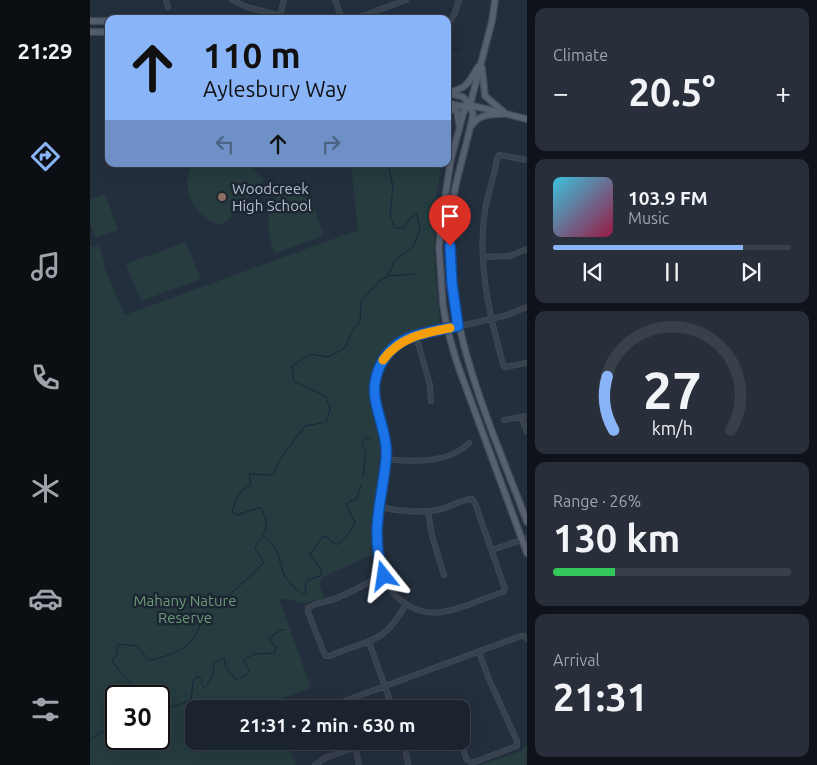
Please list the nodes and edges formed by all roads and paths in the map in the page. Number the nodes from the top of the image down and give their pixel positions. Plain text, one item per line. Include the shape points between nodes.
1 (166, 0) edge
2 (232, 0) edge
3 (284, 0) edge
4 (335, 0) edge
5 (406, 0) edge
6 (459, 0) edge
7 (495, 0) edge
8 (168, 6) dead end
9 (273, 15) edge
10 (280, 15) edge
11 (341, 15) edge
12 (365, 15) edge
13 (451, 20) edge
14 (90, 21) edge
15 (105, 21) edge
16 (90, 32) edge
17 (105, 32) edge
18 (482, 62) junction
19 (451, 92) edge
20 (451, 94) edge
21 (451, 104) edge
22 (470, 104) junction
23 (451, 107) edge
24 (506, 113) junction
25 (527, 119) edge
26 (459, 128) junction
27 (470, 129) junction
28 (451, 159) edge
29 (527, 160) edge
30 (450, 167) edge
31 (527, 249) edge
32 (483, 256) junction
33 (527, 308) edge
34 (490, 319) junction
35 (458, 326) junction
36 (447, 328) junction
37 (416, 336) junction
38 (527, 363) edge
39 (431, 401) dead end
40 (527, 416) edge
41 (521, 417) junction
42 (504, 420) dead end
43 (527, 432) edge
44 (469, 443) dead end
45 (386, 459) junction
46 (379, 507) junction
47 (428, 512) junction
48 (527, 522) edge
49 (524, 538) edge
50 (492, 550) junction
51 (527, 553) edge
52 (444, 575) dead end
53 (384, 576) junction
54 (406, 604) junction
55 (527, 639) edge
56 (369, 642) junction
57 (479, 652) junction
58 (385, 686) junction
59 (346, 700) edge
60 (390, 700) edge
61 (348, 750) edge
62 (356, 750) edge
63 (406, 750) edge
64 (463, 750) edge
65 (315, 765) edge
66 (359, 765) edge
67 (408, 765) edge

1 - 8 street
2 - 9 street
3 - 10 street
4 - 11 street
5 - 12 street
6 - 13 street
7 - 18 main road
14 - 15 main road
16 - 17 main road
18 - 19 main road via 465,87
18 - 22 main road
18 - 24 main road via 485,96
20 - 22 main road via 463,97
21 - 22 main road
22 - 24 main road
22 - 26 main road via 464,111
22 - 27 main road via 473,114
23 - 26 main road via 457,112
24 - 25 main road
24 - 27 main road via 478,118
26 - 28 main road
27 - 35 main road via 450,225 452,284
29 - 32 street via 499,154 497,158 485,211
30 - 36 main road via 439,247
31 - 32 street via 510,256
32 - 34 street
33 - 34 street
34 - 35 street
34 - 38 street via 505,367
35 - 36 street
35 - 48 main road
36 - 37 street
36 - 49 main road via 464,384
37 - 39 street via 430,385
37 - 45 street via 392,349 377,372 374,396 386,444
40 - 41 street
41 - 42 street
41 - 43 street
44 - 45 street via 458,452 426,461
45 - 46 street
46 - 47 street
46 - 53 street via 376,547
47 - 50 street via 472,500
47 - 52 street
49 - 50 street
49 - 51 main road
50 - 54 street via 505,585 503,592 442,612 424,612
53 - 54 street via 392,591
53 - 56 street via 339,598 308,608 326,656
54 - 56 street via 387,631
55 - 57 street via 520,636
56 - 58 street
57 - 58 street
57 - 64 street via 517,746 472,763 466,760
58 - 59 street
58 - 60 street
61 - 65 street
62 - 66 street
63 - 67 street

